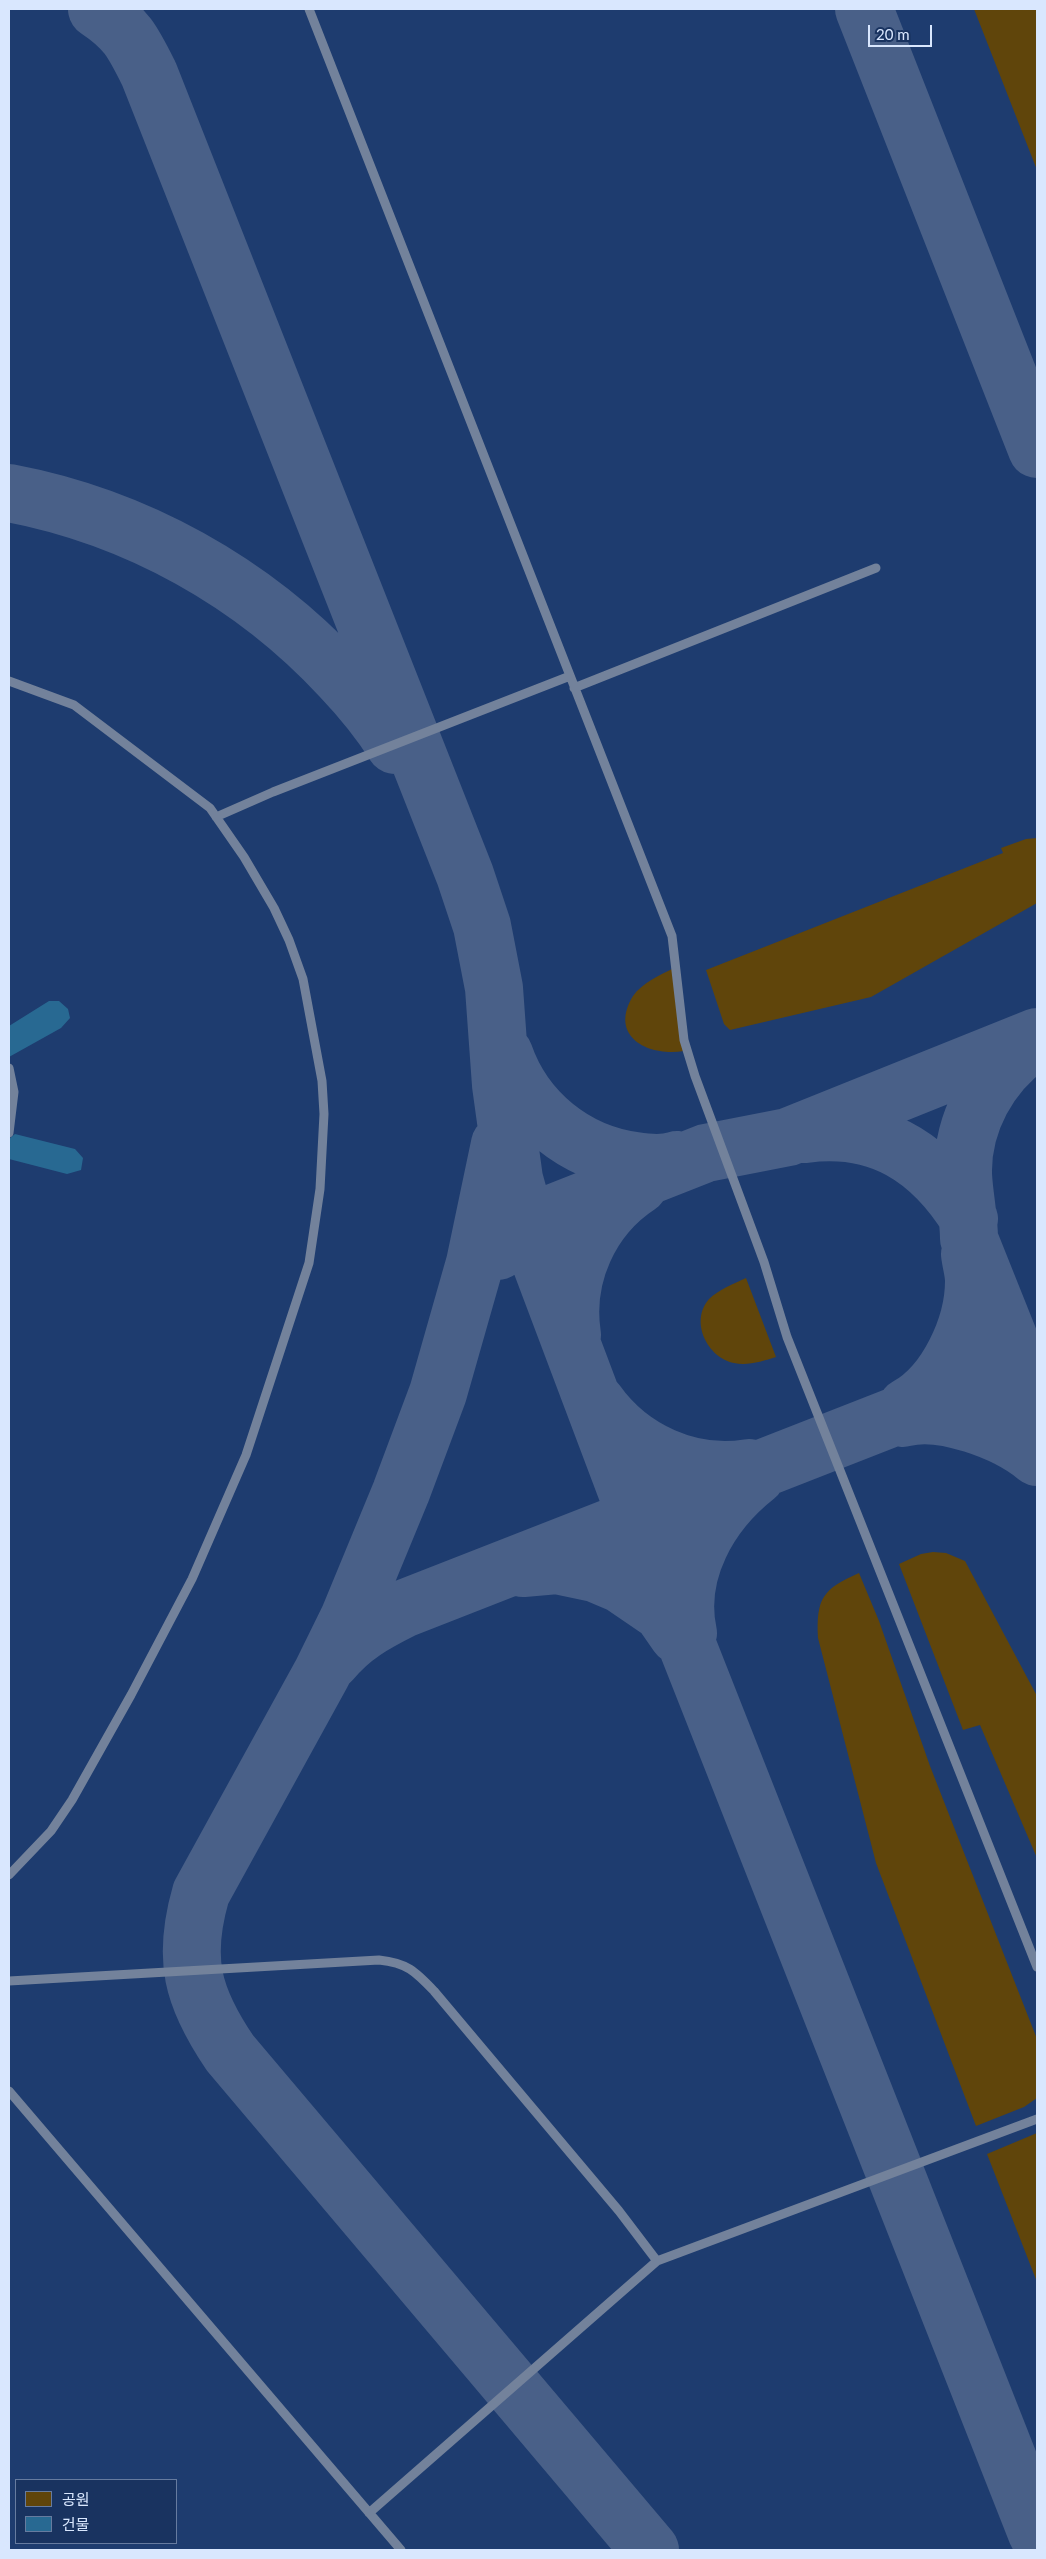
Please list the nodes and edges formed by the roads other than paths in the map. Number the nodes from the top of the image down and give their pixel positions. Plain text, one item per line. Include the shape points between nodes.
1 (309, 9) edge
2 (876, 568) dead end
3 (570, 676) junction
4 (9, 681) edge
5 (574, 688) junction
6 (216, 816) junction
7 (9, 1068) edge
8 (9, 1134) edge
9 (9, 1875) edge
10 (1037, 1967) edge
11 (9, 1981) edge
12 (9, 2091) edge
13 (1037, 2119) edge
14 (657, 2261) junction
15 (369, 2513) junction
16 (401, 2550) edge

1 - 3 lane
2 - 5 lane
3 - 5 lane
3 - 6 lane
4 - 6 lane via 74,705 210,808
5 - 10 lane via 672,936 684,1040 764,1262 787,1337
6 - 9 lane via 274,908 303,979 322,1082 324,1114 320,1189 309,1263 246,1455 192,1579 72,1800 51,1831
7 - 8 lane via 14,1092
11 - 14 lane via 379,1960 405,1965 434,1991 619,2211
12 - 15 lane
13 - 14 lane
14 - 15 lane
15 - 16 lane

